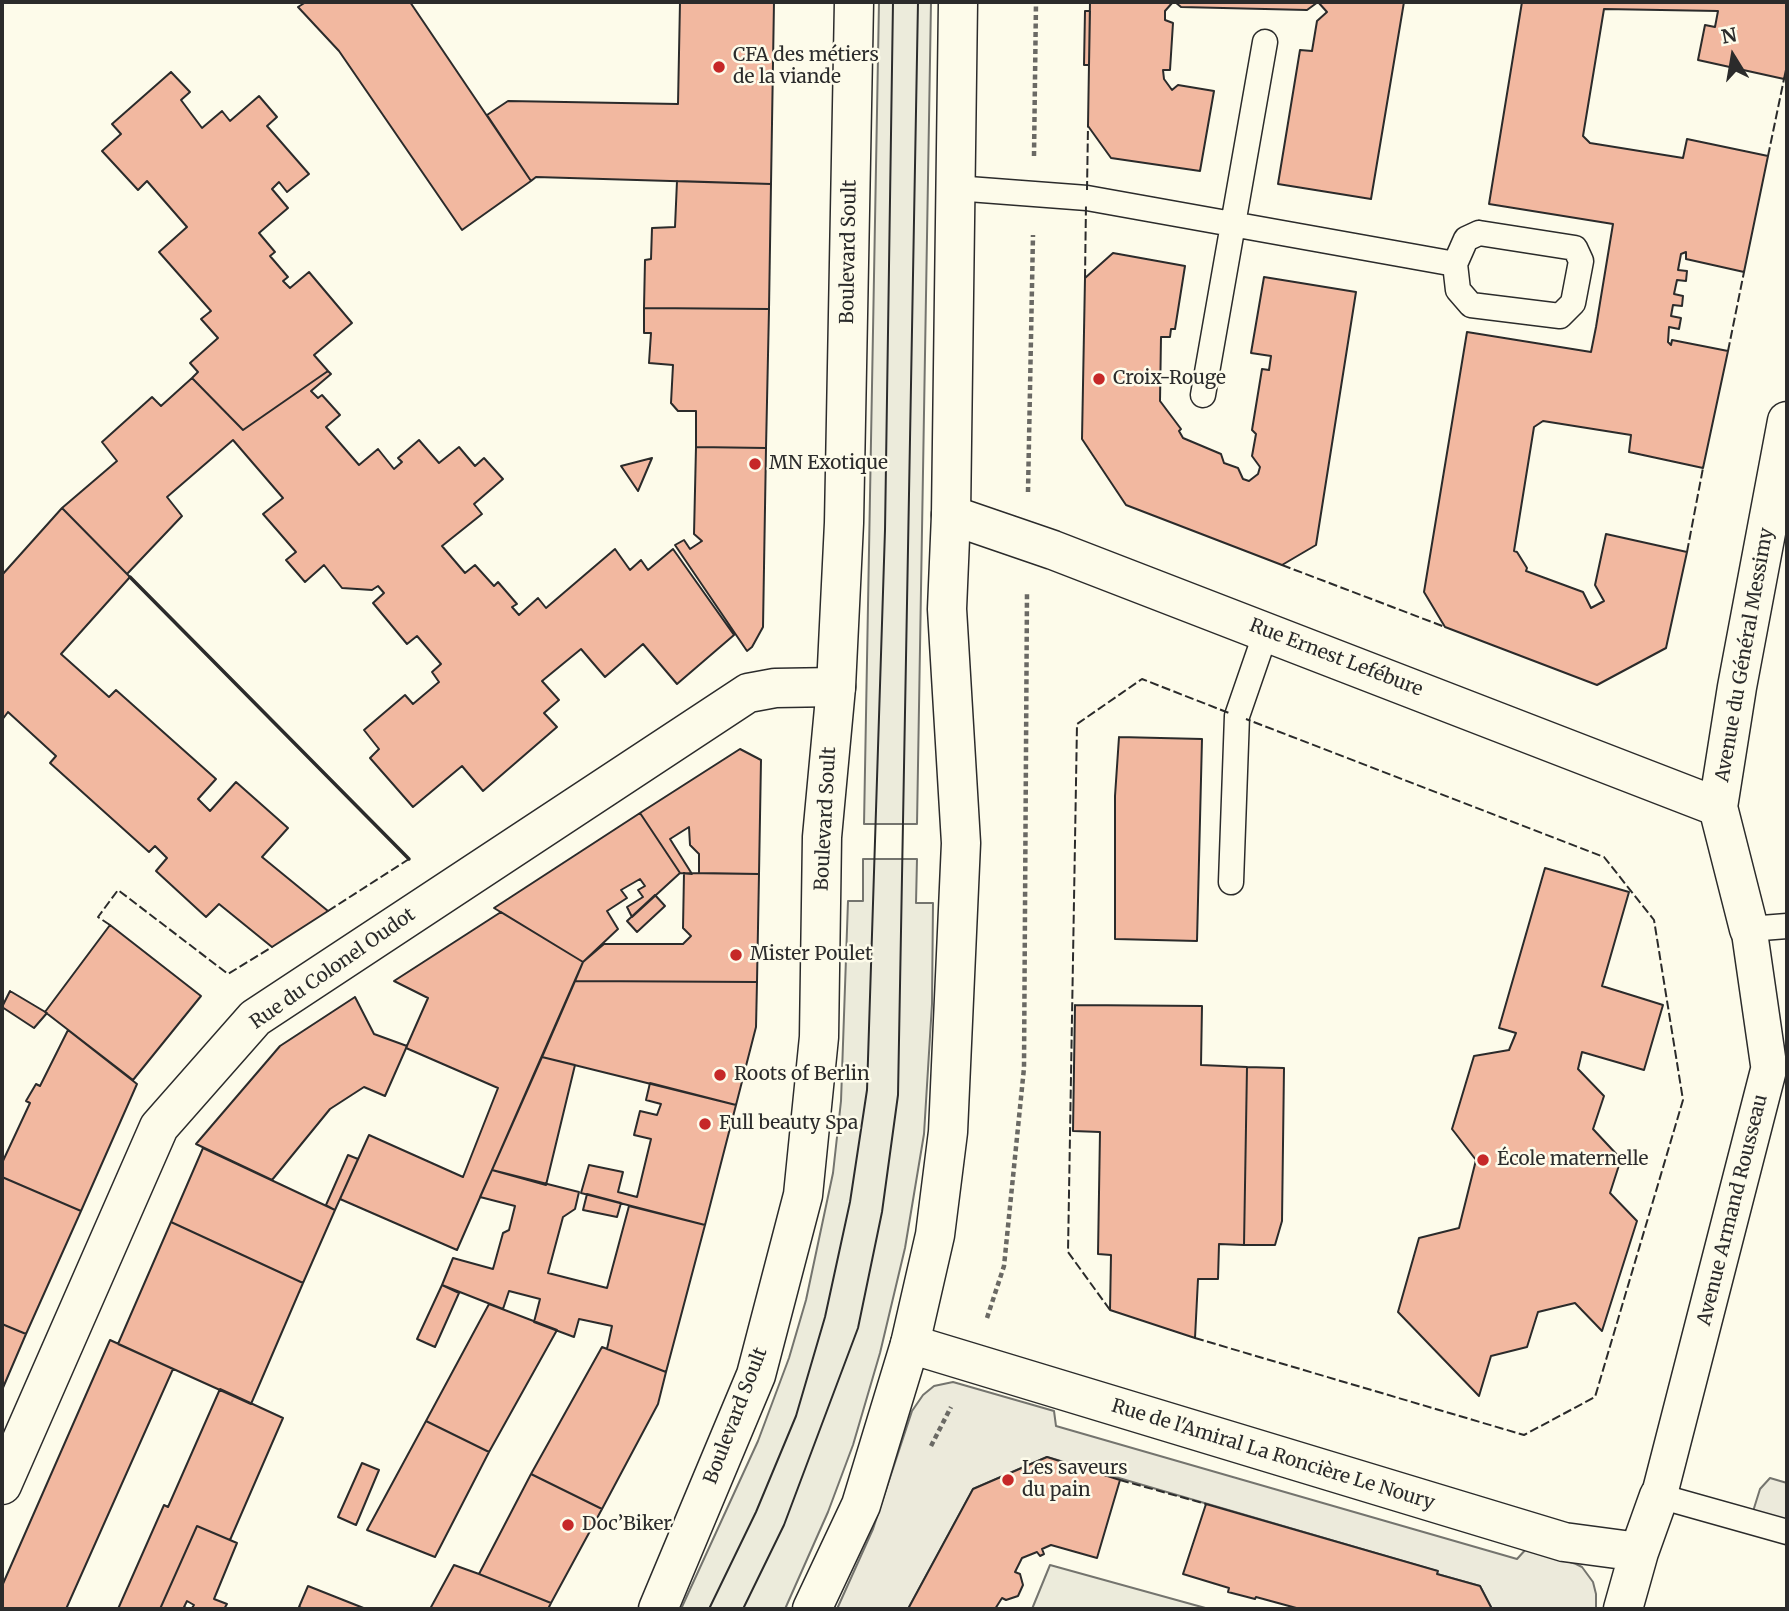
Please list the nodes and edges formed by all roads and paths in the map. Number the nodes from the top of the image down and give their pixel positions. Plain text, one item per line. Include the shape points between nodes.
1 (854, 2) edge
2 (958, 2) edge
3 (1265, 42) dead end
4 (955, 188) junction
5 (1233, 224) junction
6 (1455, 264) junction
7 (1203, 395) dead end
8 (1787, 421) edge
9 (951, 515) junction
10 (1266, 632) junction
11 (836, 687) junction
12 (1718, 807) junction
13 (1231, 882) dead end
14 (1787, 926) edge
15 (1749, 929) junction
16 (910, 1344) junction
17 (2, 1485) edge
18 (1659, 1496) junction
19 (1787, 1532) edge
20 (1639, 1552) junction
21 (658, 1609) edge
22 (812, 1609) edge
23 (1623, 1609) edge

1 - 11 street, Boulevard Soult via 844,523
2 - 4 street
3 - 5 lane
4 - 5 lane via 1087,198
4 - 9 street
5 - 6 lane
5 - 7 lane
6 - 6 lane via 1458,290 1471,305 1560,316 1573,303 1581,261 1575,248 1479,233 1466,239
8 - 12 street, Avenue du Général Messimy
9 - 10 street, Rue Ernest Lefébure
9 - 16 street via 947,609 961,843 948,1132 935,1235
10 - 12 street, Rue Ernest Lefébure
10 - 13 lane via 1237,716
11 - 17 street, Rue du Colonel Oudot via 748,693 256,1018 159,1127
11 - 21 street, Boulevard Soult via 822,837 819,1037 803,1195 756,1376
12 - 15 street, Avenue Armand Rousseau
14 - 15 lane
15 - 18 street, Avenue Armand Rousseau via 1769,1069
16 - 20 street, Rue de l'Amiral La Roncière Le Noury via 1564,1542
16 - 22 street via 861,1505
18 - 19 lane
18 - 20 street, Avenue Armand Rousseau
20 - 23 street, Avenue Armand Rousseau

